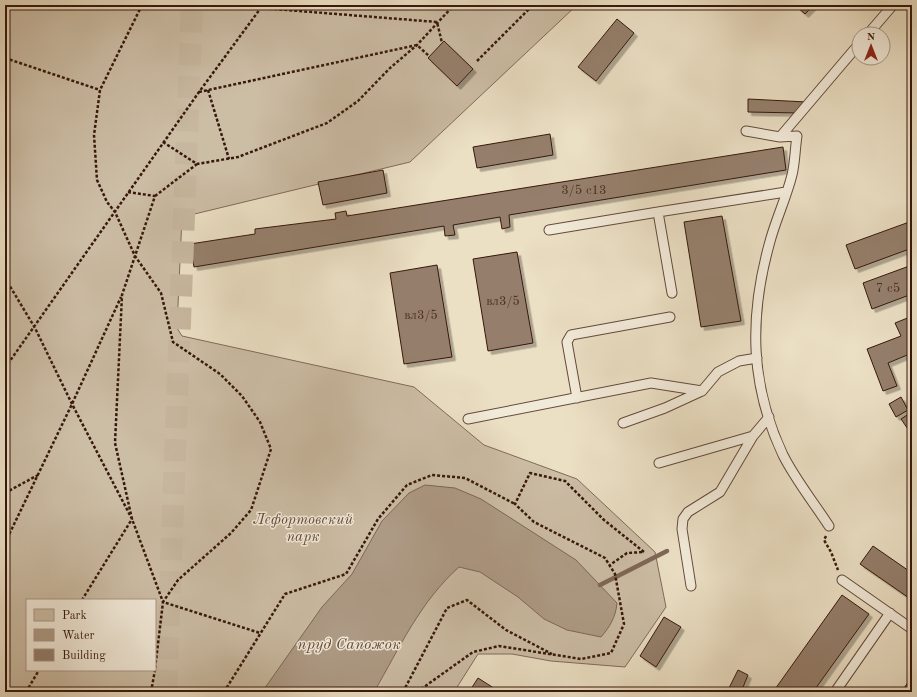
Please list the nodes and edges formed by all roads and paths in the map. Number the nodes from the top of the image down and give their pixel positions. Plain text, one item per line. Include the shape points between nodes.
1 (142, 5) edge
2 (255, 5) edge
3 (263, 5) edge
4 (454, 5) edge
5 (533, 5) edge
6 (893, 5) edge
7 (261, 8) junction
8 (438, 22) junction
9 (875, 26) edge
10 (442, 43) dead end
11 (416, 45) junction
12 (851, 53) edge
13 (430, 56) dead end
14 (5, 58) edge
15 (477, 61) dead end
16 (100, 90) junction
17 (208, 90) junction
18 (199, 92) junction
19 (746, 131) dead end
20 (780, 137) junction
21 (163, 142) junction
22 (229, 159) junction
23 (198, 164) junction
24 (128, 192) junction
25 (786, 192) junction
26 (155, 196) junction
27 (115, 212) junction
28 (658, 212) junction
29 (549, 230) dead end
30 (135, 256) junction
31 (5, 278) edge
32 (672, 293) dead end
33 (122, 295) junction
34 (670, 317) dead end
35 (35, 328) junction
36 (757, 358) junction
37 (5, 368) edge
38 (702, 391) junction
39 (577, 398) junction
40 (72, 404) junction
41 (769, 417) junction
42 (468, 419) dead end
43 (623, 423) dead end
44 (753, 436) junction
45 (659, 463) dead end
46 (38, 475) junction
47 (5, 494) edge
48 (515, 504) junction
49 (132, 519) junction
50 (829, 526) joint
51 (5, 543) edge
52 (610, 565) junction
53 (842, 580) joint
54 (691, 586) dead end
55 (83, 599) edge
56 (163, 602) junction
57 (890, 613) junction
58 (912, 629) edge
59 (260, 633) junction
60 (556, 656) junction
61 (156, 662) edge
62 (38, 671) edge
63 (155, 671) edge
64 (5, 688) edge
65 (11, 692) edge
66 (26, 692) edge
67 (151, 692) edge
68 (224, 692) edge
69 (403, 692) edge
70 (417, 692) edge
71 (835, 692) edge

1 - 16 path
2 - 7 path
3 - 7 path
4 - 8 path
5 - 15 path
6 - 9 lane
7 - 8 path
7 - 18 path
8 - 10 path
8 - 11 path
11 - 13 path
11 - 17 path
11 - 22 path via 358,101 327,122 276,144
12 - 20 lane
14 - 16 path
16 - 27 path via 94,135 97,180 107,202
17 - 18 path
17 - 22 path
18 - 21 path
19 - 20 lane
20 - 25 lane via 797,136 792,175
21 - 23 path
21 - 24 path
22 - 23 path
23 - 26 path
24 - 26 path
24 - 27 path
25 - 28 lane
25 - 36 lane via 769,244 757,296
26 - 30 path
27 - 30 path
27 - 35 path
28 - 29 lane
28 - 32 lane
30 - 33 path
30 - 56 path via 161,294 173,342 220,374 242,396 260,422 271,449 251,510 231,533 178,580
31 - 35 path
33 - 40 path
33 - 49 path via 115,443
34 - 39 lane via 571,335 567,342
35 - 37 path
35 - 40 path
36 - 38 lane via 739,361 718,372
36 - 41 lane via 758,379
38 - 39 lane via 652,383
38 - 43 lane
39 - 42 lane
40 - 46 path
40 - 49 path
41 - 44 lane
41 - 50 lane via 784,455
44 - 45 lane
44 - 54 lane via 720,492 688,512 683,519 682,529
46 - 47 path
46 - 51 path
48 - 52 path via 534,522 605,558
48 - 52 path via 530,472 565,481 604,520 644,552 627,553
48 - 59 path via 465,478 432,475 407,485 378,519 346,574 285,594
49 - 55 path
49 - 56 path
50 - 53 path via 824,540
52 - 60 path via 616,574 624,624 611,653 581,659
53 - 57 lane
56 - 59 path
56 - 61 path
57 - 58 lane
57 - 71 lane
59 - 68 path
60 - 69 path via 506,630 467,600 447,608
60 - 70 path via 499,646 473,652
62 - 66 path
63 - 67 path
64 - 65 path

